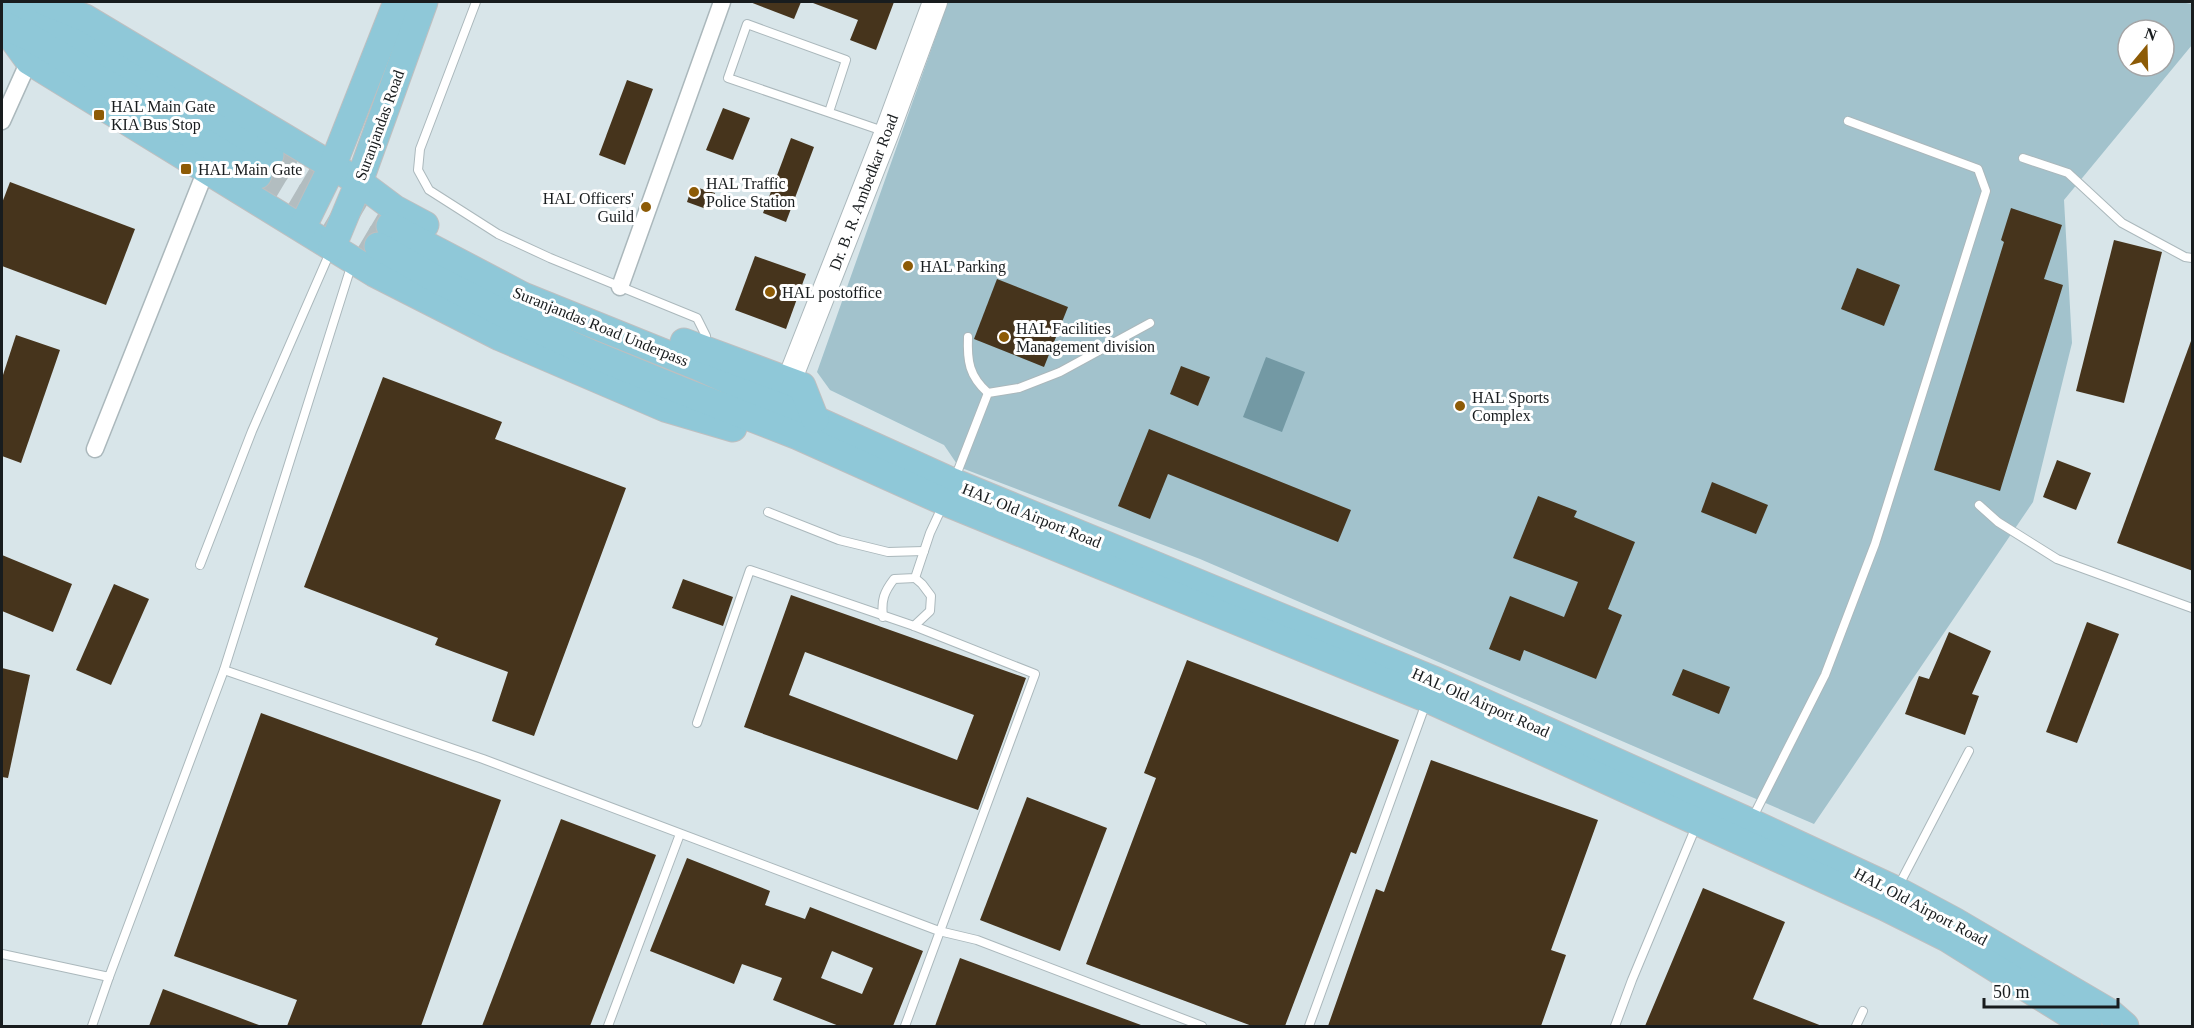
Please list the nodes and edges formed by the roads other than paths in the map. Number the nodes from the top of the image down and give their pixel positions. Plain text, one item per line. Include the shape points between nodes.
1 (13, 2) edge
2 (46, 2) edge
3 (397, 2) edge
4 (424, 2) edge
5 (476, 2) edge
6 (722, 2) edge
7 (935, 2) edge
8 (2, 24) edge
9 (29, 61) junction
10 (829, 112) junction
11 (2, 121) edge
12 (1848, 122) dead end
13 (887, 132) junction
14 (2023, 158) dead end
15 (332, 167) junction
16 (206, 170) junction
17 (359, 182) junction
18 (302, 228) junction
19 (384, 236) tunnel mouth
20 (332, 247) junction
21 (2193, 258) edge
22 (356, 262) junction
23 (620, 287) junction
24 (1150, 322) dead end
25 (968, 337) dead end
26 (703, 349) junction
27 (789, 381) junction
28 (988, 393) junction
29 (807, 427) junction
30 (95, 449) dead end
31 (949, 492) junction
32 (1979, 505) dead end
33 (768, 512) dead end
34 (924, 551) junction
35 (200, 565) dead end
36 (915, 579) junction
37 (2193, 608) edge
38 (883, 617) junction
39 (914, 626) junction
40 (224, 670) junction
41 (1428, 699) junction
42 (697, 723) dead end
43 (1969, 751) dead end
44 (1698, 822) junction
45 (1750, 822) junction
46 (680, 834) junction
47 (1896, 890) junction
48 (939, 931) junction
49 (2, 954) edge
50 (109, 977) junction
51 (1863, 1011) dead end
52 (92, 1026) edge
53 (608, 1026) edge
54 (905, 1026) edge
55 (1202, 1026) edge
56 (1309, 1026) edge
57 (1615, 1026) edge
58 (1856, 1026) edge
59 (2088, 1026) edge
60 (2125, 1026) edge

1 - 8 main road via 53,22 264,165
2 - 15 main road via 85,18
3 - 15 main road, Suranjandas Road
4 - 17 main road, Suranjandas Road
5 - 23 lane via 420,149 418,170 429,190 498,234
6 - 23 street
7 - 13 street, Dr. B. R. Ambedkar Road
8 - 9 main road
9 - 11 street
9 - 16 main road
10 - 10 lane via 728,78 747,24 846,60
10 - 13 lane
12 - 45 lane via 1978,169 1986,191 1875,544 1825,675
13 - 27 street, Dr. B. R. Ambedkar Road
14 - 21 lane via 2068,173 2122,223
15 - 17 main road
15 - 18 main road, Suranjandas Road
16 - 18 main road
16 - 30 street
17 - 20 main road, Suranjandas Road
17 - 26 main road via 395,209 517,273
18 - 20 main road
19 - 29 main road, Suranjandas Road Underpass via 699,367
20 - 22 main road
20 - 35 lane via 252,431
22 - 29 main road via 500,337 665,408 775,440
22 - 40 lane via 349,273
23 - 26 lane via 697,318 706,336
24 - 28 lane via 1060,372 1019,388
25 - 28 lane via 967,358 976,382
26 - 27 main road
27 - 29 main road via 802,386
28 - 31 lane
29 - 31 main road, HAL Old Airport Road
31 - 34 lane
31 - 41 main road, HAL Old Airport Road
31 - 45 main road, HAL Old Airport Road via 1436,681
32 - 37 lane via 1998,522 2057,559
33 - 34 lane via 839,540 888,552
34 - 36 lane
36 - 38 lane via 894,579 883,593
36 - 39 lane via 931,596 930,611
38 - 39 lane
38 - 42 lane via 750,570
39 - 48 lane via 1035,674
40 - 46 lane via 483,759
40 - 50 lane
41 - 44 main road, HAL Old Airport Road
41 - 56 lane
43 - 47 lane
44 - 57 lane
44 - 59 main road, HAL Old Airport Road via 1947,938
45 - 47 main road, HAL Old Airport Road
46 - 48 lane
46 - 53 lane
47 - 60 main road, HAL Old Airport Road via 2109,1012
48 - 54 lane
48 - 55 lane via 977,940
49 - 50 lane
50 - 52 lane
51 - 58 lane

